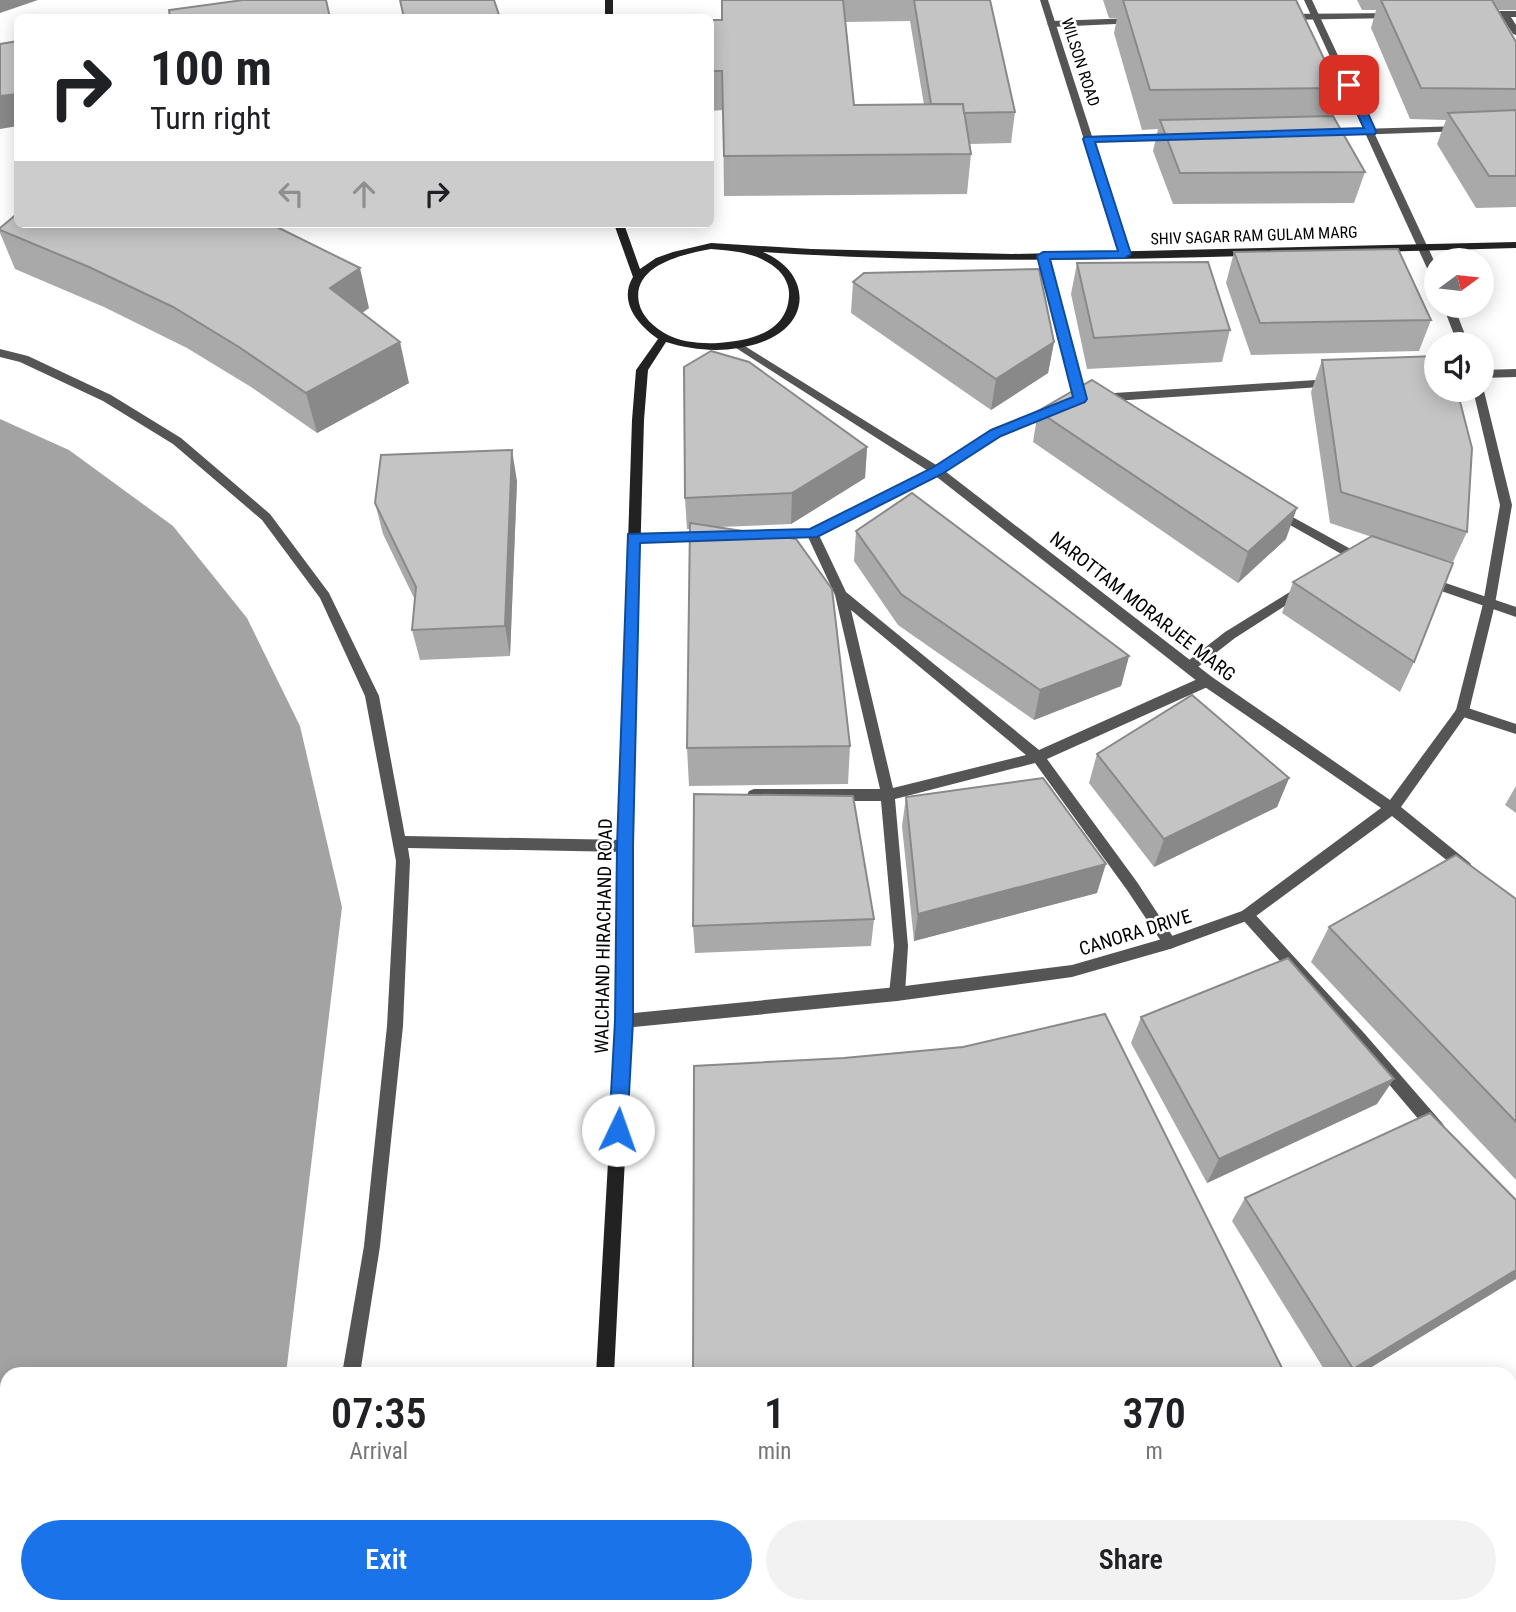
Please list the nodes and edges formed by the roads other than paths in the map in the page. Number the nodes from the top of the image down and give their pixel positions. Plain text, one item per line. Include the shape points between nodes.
1 (1044, 0) edge
2 (1308, 0) edge
3 (1478, 14) edge
4 (1505, 14) junction
5 (1516, 14) edge
6 (1317, 15) junction
7 (1409, 15) edge
8 (1271, 17) edge
9 (1139, 21) edge
10 (1052, 24) junction
11 (1516, 32) edge
12 (1479, 128) edge
13 (1371, 131) junction
14 (1311, 133) edge
15 (1190, 137) edge
16 (1089, 139) junction
17 (620, 228) edge
18 (1516, 245) edge
19 (1423, 247) junction
20 (741, 248) junction
21 (1125, 254) junction
22 (1043, 256) junction
23 (638, 277) junction
24 (664, 338) junction
25 (740, 346) junction
26 (0, 353) edge
27 (1516, 373) edge
28 (1494, 374) edge
29 (1341, 383) edge
30 (1080, 399) junction
31 (1482, 402) edge
32 (1104, 413) edge
33 (937, 471) junction
34 (1511, 506) edge
35 (1271, 509) edge
36 (812, 533) junction
37 (633, 538) junction
38 (1331, 571) edge
39 (1415, 578) edge
40 (1309, 585) edge
41 (841, 595) junction
42 (1489, 604) junction
43 (1516, 612) edge
44 (1189, 667) junction
45 (1207, 681) junction
46 (1462, 712) junction
47 (1516, 729) edge
48 (1038, 757) junction
49 (888, 794) junction
50 (740, 795) edge
51 (1392, 808) junction
52 (399, 842) junction
53 (625, 846) junction
54 (1475, 874) edge
55 (1247, 915) junction
56 (1170, 943) junction
57 (897, 994) junction
58 (624, 1021) junction
59 (1446, 1140) edge
60 (352, 1367) edge
61 (604, 1367) edge

1 - 10 street, WILSON ROAD
2 - 6 street
3 - 4 street
4 - 5 street
4 - 11 street
6 - 7 street
6 - 8 street
6 - 13 street
9 - 10 street
10 - 16 street, WILSON ROAD
12 - 13 street
13 - 14 street
13 - 19 street
15 - 16 street
16 - 21 street, WILSON ROAD
17 - 23 street
18 - 19 street, SHIV SAGAR RAM GULAM MARG
19 - 21 street, SHIV SAGAR RAM GULAM MARG
20 - 22 street, SHIV SAGAR RAM GULAM MARG
20 - 23 street via 688,248 661,258
20 - 25 street via 772,260 788,274 794,282 796,304 786,322 762,339
21 - 22 street, SHIV SAGAR RAM GULAM MARG
22 - 30 street
23 - 24 street via 631,295 635,313
24 - 25 street via 701,348
24 - 37 street, WALCHAND HIRACHAND ROAD via 642,370
25 - 33 street, NAROTTAM MORARJEE MARG
26 - 52 street via 24,359 107,398 165,434 266,517 326,596 372,696
27 - 28 street
29 - 30 street
30 - 32 street
30 - 33 street via 996,433
31 - 34 street
33 - 36 street
33 - 44 street, NAROTTAM MORARJEE MARG
34 - 42 street, CANORA DRIVE
35 - 38 street via 1360,559
36 - 37 street
36 - 41 street
37 - 53 street, WALCHAND HIRACHAND ROAD
39 - 42 street
40 - 44 street
41 - 48 street
41 - 49 street
42 - 43 street
42 - 46 street, CANORA DRIVE
44 - 45 street, NAROTTAM MORARJEE MARG
45 - 48 street
45 - 51 street, NAROTTAM MORARJEE MARG
46 - 47 street
46 - 51 street, CANORA DRIVE
48 - 49 street
48 - 56 street
49 - 50 street
49 - 57 street via 901,946
51 - 54 street, NAROTTAM MORARJEE MARG
51 - 55 street, CANORA DRIVE
52 - 53 street
52 - 60 street via 403,862 395,1027 372,1246
53 - 58 street, WALCHAND HIRACHAND ROAD
55 - 56 street, CANORA DRIVE
55 - 59 street
56 - 57 street, CANORA DRIVE via 1072,971
57 - 58 street, CANORA DRIVE
58 - 61 street, WALCHAND HIRACHAND ROAD

